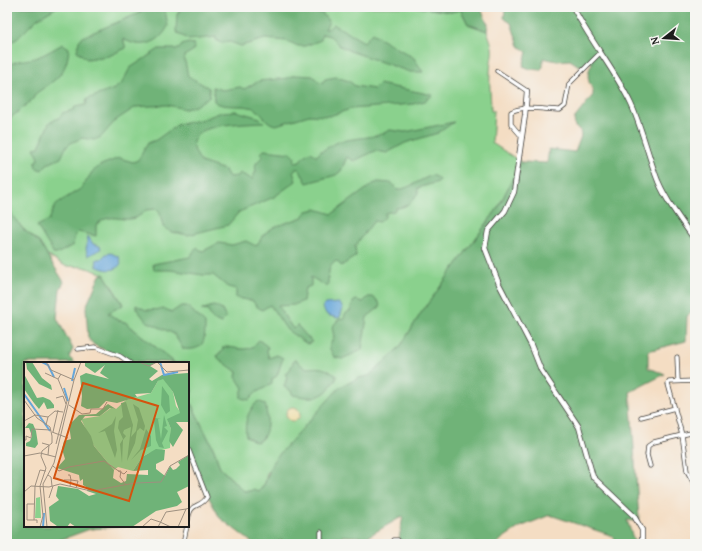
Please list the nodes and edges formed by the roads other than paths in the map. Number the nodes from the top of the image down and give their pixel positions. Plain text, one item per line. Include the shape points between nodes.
1 (573, 7) edge
2 (600, 53) junction
3 (498, 72) dead end
4 (527, 91) joint
5 (526, 108) junction
6 (522, 137) junction
7 (695, 240) edge
8 (78, 349) dead end
9 (677, 357) dead end
10 (129, 362) edge
11 (678, 381) junction
12 (695, 381) edge
13 (674, 408) junction
14 (641, 417) dead end
15 (695, 432) edge
16 (682, 435) junction
17 (189, 451) edge
18 (650, 466) dead end
19 (693, 482) dead end
20 (189, 515) edge
21 (187, 527) edge
22 (321, 532) dead end
23 (398, 540) dead end
24 (183, 544) edge
25 (326, 544) edge
26 (392, 544) edge
27 (642, 544) edge

1 - 2 street
2 - 5 street via 569,84 565,106 560,110
2 - 7 street via 632,105 664,194
3 - 4 street
4 - 5 street
5 - 6 street
5 - 6 street via 511,112 511,124
6 - 27 street via 514,192 505,211 488,231 485,248 499,284 541,370 579,426 593,477 634,516 642,530
8 - 10 street via 95,347
9 - 11 street
11 - 12 street
11 - 13 street via 668,384
13 - 14 street
13 - 16 street
15 - 16 street
16 - 18 street via 648,446
16 - 19 street via 687,471
17 - 20 street via 207,497 190,510
21 - 24 street
22 - 25 street via 321,540
23 - 26 street via 394,540

